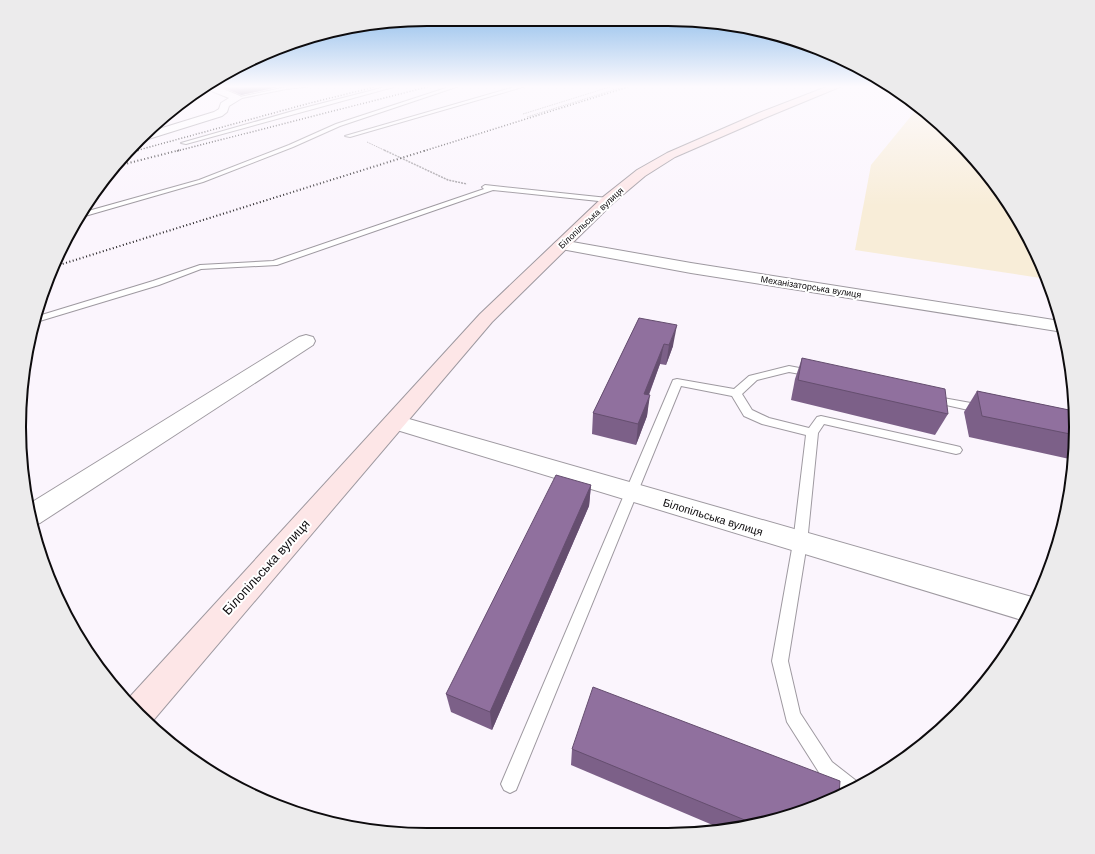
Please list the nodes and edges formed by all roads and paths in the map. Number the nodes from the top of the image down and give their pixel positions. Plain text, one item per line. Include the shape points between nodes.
1 (180, 126) edge
2 (245, 126) edge
3 (336, 126) edge
4 (384, 126) edge
5 (736, 126) edge
6 (153, 134) edge
7 (348, 136) joint
8 (184, 143) dead end
9 (477, 187) joint
10 (492, 188) junction
11 (608, 200) junction
12 (88, 213) edge
13 (561, 244) junction
14 (42, 317) edge
15 (1056, 326) edge
16 (306, 341) dead end
17 (820, 375) edge
18 (736, 393) junction
19 (921, 396) edge
20 (990, 411) edge
21 (395, 422) junction
22 (812, 433) junction
23 (956, 450) dead end
24 (632, 492) junction
25 (36, 513) edge
26 (800, 543) junction
27 (1026, 608) edge
28 (141, 709) edge
29 (510, 784) dead end
30 (848, 785) edge

1 - 6 street
2 - 8 lane
3 - 12 lane via 201,181
4 - 7 lane
5 - 11 main road, Білопільська вулиця via 671,155 641,173
7 - 9 path via 391,152 448,180
9 - 10 lane
10 - 11 lane
10 - 14 lane via 274,263 200,267
11 - 13 main road, Білопільська вулиця
13 - 15 street, Механізаторська вулиця
13 - 21 main road, Білопільська вулиця via 486,318
16 - 25 street
17 - 18 lane via 789,369 753,378
18 - 22 lane via 748,413 766,421
18 - 24 lane via 677,382
19 - 20 lane
21 - 24 street, Білопільська вулиця
21 - 28 main road, Білопільська вулиця
22 - 23 lane via 822,420
22 - 26 lane
24 - 26 street, Білопільська вулиця
24 - 29 lane
26 - 27 street, Білопільська вулиця
26 - 30 lane via 780,661 793,716 826,768

